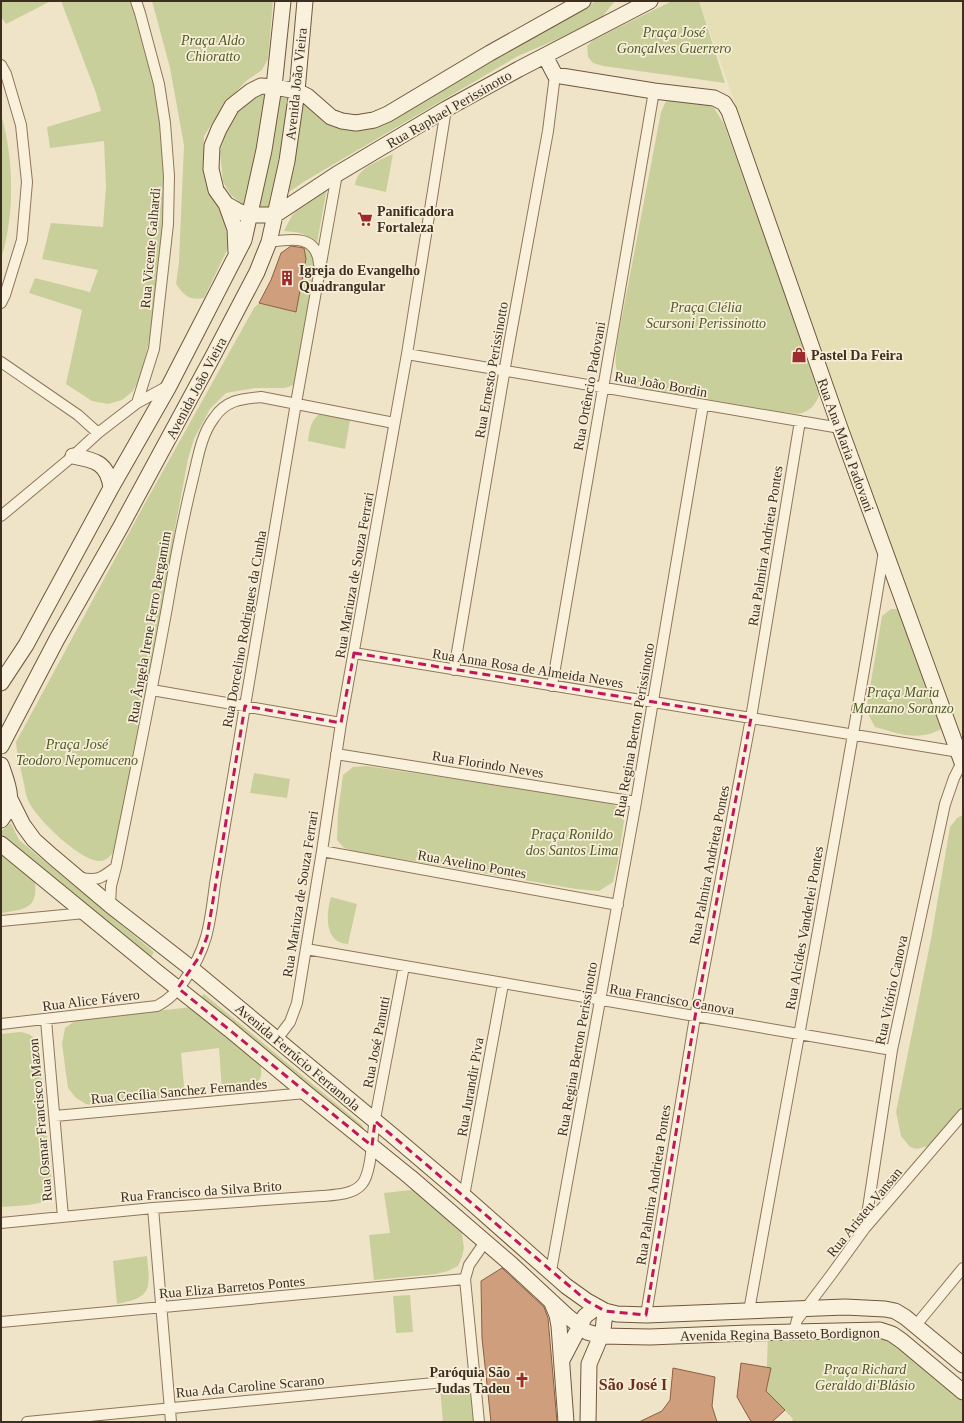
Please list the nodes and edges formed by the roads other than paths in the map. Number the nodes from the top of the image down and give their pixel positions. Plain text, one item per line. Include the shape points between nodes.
1 (136, 1) edge
2 (283, 1) edge
3 (305, 1) edge
4 (583, 1) edge
5 (650, 1) edge
6 (637, 5) edge
7 (545, 56) junction
8 (1, 65) edge
9 (555, 75) junction
10 (274, 86) junction
11 (297, 91) junction
12 (654, 92) junction
13 (446, 109) junction
14 (337, 174) junction
15 (226, 204) junction
16 (250, 215) junction
17 (275, 215) junction
18 (269, 242) junction
19 (236, 255) junction
20 (320, 268) junction
21 (1, 303) edge
22 (407, 354) junction
23 (1, 362) edge
24 (504, 372) junction
25 (170, 384) junction
26 (602, 388) junction
27 (137, 403) junction
28 (296, 403) junction
29 (703, 405) junction
30 (800, 421) junction
31 (394, 423) junction
32 (840, 428) junction
33 (98, 433) junction
34 (73, 456) junction
35 (111, 488) junction
36 (1, 516) edge
37 (884, 549) junction
38 (354, 653) junction
39 (454, 670) junction
40 (1, 683) edge
41 (552, 686) junction
42 (152, 690) junction
43 (653, 702) junction
44 (245, 706) junction
45 (751, 718) junction
46 (341, 723) junction
47 (854, 735) junction
48 (1, 746) edge
49 (336, 754) junction
50 (961, 760) edge
51 (1, 765) edge
52 (10, 799) junction
53 (636, 802) junction
54 (1, 820) edge
55 (1, 844) edge
56 (322, 851) junction
57 (116, 867) junction
58 (78, 877) junction
59 (618, 905) junction
60 (110, 906) junction
61 (85, 913) junction
62 (1, 922) edge
63 (306, 949) junction
64 (404, 966) junction
65 (192, 969) junction
66 (503, 984) junction
67 (178, 988) junction
68 (601, 1000) junction
69 (695, 1017) junction
70 (46, 1020) junction
71 (1, 1024) edge
72 (798, 1034) junction
73 (276, 1040) junction
74 (892, 1050) junction
75 (306, 1094) junction
76 (963, 1114) edge
77 (55, 1116) junction
78 (375, 1121) junction
79 (372, 1146) junction
80 (464, 1196) junction
81 (153, 1208) junction
82 (63, 1217) junction
83 (1, 1223) edge
84 (865, 1228) junction
85 (486, 1242) junction
86 (963, 1268) edge
87 (550, 1271) junction
88 (465, 1279) junction
89 (550, 1300) junction
90 (161, 1308) junction
91 (807, 1308) junction
92 (601, 1309) junction
93 (749, 1311) junction
94 (646, 1315) junction
95 (1, 1322) edge
96 (916, 1325) junction
97 (579, 1327) junction
98 (794, 1332) junction
99 (601, 1336) junction
100 (562, 1361) junction
101 (963, 1365) edge
102 (476, 1379) junction
103 (963, 1392) edge
104 (170, 1408) junction
105 (27, 1422) edge
106 (171, 1422) edge
107 (480, 1422) edge
108 (566, 1422) edge
109 (588, 1422) edge

1 - 27 street, Rua Vicente Galhardi via 159,84 169,176 168,224 154,349
2 - 10 street, Avenida João Vieira
3 - 11 street, Avenida João Vieira
4 - 11 street, Rua Raphael Perissinotto via 401,107 374,120 356,123 331,117 307,96
5 - 6 street, Rua Raphael Perissinotto
6 - 7 street, Rua Raphael Perissinotto
7 - 9 street
7 - 13 street, Rua Raphael Perissinotto
8 - 21 street via 21,125 27,182 22,240
9 - 12 street
9 - 24 street, Rua Ernesto Perissinotto via 548,131
10 - 11 street, Rua Raphael Perissinotto
10 - 15 street, Avenida João Vieira via 261,86 232,106 212,146 211,169 216,190
10 - 16 street, Avenida João Vieira
11 - 17 street, Avenida João Vieira via 287,161
12 - 26 street, Rua Ortêncio Padovani
12 - 32 street, Rua Ana Maria Padovani via 714,98 724,103 729,111
13 - 14 street, Rua Raphael Perissinotto
13 - 22 street, Rua Mariuza de Souza Ferrari
14 - 17 street, Rua Raphael Perissinotto
14 - 20 street, Rua Dorcelino Rodrigues da Cunha
15 - 16 street, Avenida João Vieira via 238,212
15 - 19 street via 234,230
16 - 17 street
16 - 19 street, Avenida João Vieira via 244,240
17 - 18 street, Avenida João Vieira
18 - 20 street, Rua Dorcelino Rodrigues da Cunha via 292,239 312,245
18 - 48 street, Avenida João Vieira via 257,272 213,356
19 - 25 street, Avenida João Vieira
20 - 28 street, Rua Dorcelino Rodrigues da Cunha
22 - 24 street, Rua João Bordin
22 - 31 street, Rua Mariuza de Souza Ferrari
23 - 33 street via 78,415
24 - 26 street, Rua João Bordin
24 - 39 street, Rua Ernesto Perissinotto
25 - 27 street
25 - 35 street, Avenida João Vieira
26 - 29 street, Rua João Bordin
26 - 41 street, Rua Ortêncio Padovani
27 - 33 street
28 - 31 street, Rua Ângela Irene Ferro Bergamim
28 - 42 street, Rua Ângela Irene Ferro Bergamim via 261,397 240,399 229,403 213,419 202,441 181,529
28 - 44 street, Rua Dorcelino Rodrigues da Cunha
29 - 30 street, Rua João Bordin
29 - 43 street, Rua Regina Berton Perissinotto
30 - 32 street, Rua João Bordin
30 - 45 street, Rua Palmira Andrieta Pontes
31 - 38 street, Rua Mariuza de Souza Ferrari
32 - 37 street, Rua Ana Maria Padovani
33 - 34 street
34 - 35 street via 98,462 107,472
34 - 36 street
35 - 40 street, Avenida João Vieira via 26,645
37 - 47 street, Rua Alcides Vanderlei Pontes
37 - 50 street, Rua Ana Maria Padovani
38 - 39 street, Rua Anna Rosa de Almeida Neves
38 - 46 street, Rua Mariuza de Souza Ferrari
39 - 41 street, Rua Anna Rosa de Almeida Neves
41 - 43 street, Rua Anna Rosa de Almeida Neves
42 - 44 street
42 - 57 street, Rua Ângela Irene Ferro Bergamim
43 - 45 street, Rua Anna Rosa de Almeida Neves
43 - 53 street, Rua Regina Berton Perissinotto
44 - 46 street
44 - 65 street, Rua Dorcelino Rodrigues da Cunha via 207,937
45 - 47 street, Rua Anna Rosa de Almeida Neves
45 - 69 street, Rua Palmira Andrieta Pontes
46 - 49 street, Rua Mariuza de Souza Ferrari
47 - 50 street, Rua Anna Rosa de Almeida Neves
47 - 72 street, Rua Alcides Vanderlei Pontes
49 - 53 street, Rua Florindo Neves
49 - 56 street, Rua Mariuza de Souza Ferrari
50 - 74 street, Rua Vitório Canova via 945,804
51 - 52 street
52 - 54 street via 7,812
52 - 58 street, Avenida Ferrúcio Ferramola via 34,840
53 - 59 street, Rua Regina Berton Perissinotto
55 - 61 street, Avenida Ferrúcio Ferramola
56 - 59 street, Rua Avelino Pontes
56 - 63 street, Rua Mariuza de Souza Ferrari
57 - 58 street via 101,878 88,880
57 - 60 street, Rua Ângela Irene Ferro Bergamim via 111,886
58 - 60 street, Avenida Ferrúcio Ferramola
59 - 68 street, Rua Regina Berton Perissinotto
60 - 65 street, Avenida Ferrúcio Ferramola
61 - 62 street
61 - 67 street, Avenida Ferrúcio Ferramola
63 - 64 street, Rua Francisco Canova
63 - 73 street, Rua Mariuza de Souza Ferrari via 297,1002 290,1022
64 - 66 street, Rua Francisco Canova
64 - 78 street, Rua José Panutti
65 - 67 street, Rua Dorcelino Rodrigues da Cunha
65 - 73 street, Avenida Ferrúcio Ferramola
66 - 68 street, Rua Francisco Canova
66 - 80 street, Rua Jurandir Piva
67 - 70 street, Rua Alice Fávero via 169,1000 157,1006
67 - 75 street, Avenida Ferrúcio Ferramola
68 - 69 street, Rua Francisco Canova
68 - 87 street, Rua Regina Berton Perissinotto
69 - 72 street, Rua Francisco Canova
69 - 94 street, Rua Palmira Andrieta Pontes
70 - 71 street, Rua Alice Fávero
70 - 77 street, Rua Osmar Francisco Mazon
72 - 74 street, Rua Francisco Canova
72 - 93 street, Rua Alcides Vanderlei Pontes
73 - 78 street, Avenida Ferrúcio Ferramola
74 - 84 street, Rua Vitório Canova
75 - 77 street, Rua Cecília Sanchez Fernandes
75 - 79 street, Avenida Ferrúcio Ferramola
76 - 84 street, Rua Aristeu Vansan
77 - 82 street, Rua Osmar Francisco Mazon
78 - 79 street, Rua José Panutti
78 - 80 street, Avenida Ferrúcio Ferramola
79 - 81 street, Rua Francisco da Silva Brito via 367,1174 362,1184 343,1194
79 - 85 street, Avenida Ferrúcio Ferramola
80 - 87 street, Avenida Ferrúcio Ferramola
81 - 82 street, Rua Francisco da Silva Brito
81 - 90 street
82 - 83 street, Rua Francisco da Silva Brito
84 - 91 street, Rua Aristeu Vansan
85 - 88 street via 469,1265
85 - 89 street, Avenida Ferrúcio Ferramola
86 - 96 street
87 - 92 street, Avenida Ferrúcio Ferramola via 566,1286
88 - 90 street, Rua Eliza Barretos Pontes
88 - 102 street
89 - 97 street, Avenida Ferrúcio Ferramola
89 - 100 street via 557,1315
90 - 95 street, Rua Eliza Barretos Pontes
90 - 104 street
91 - 93 street, Avenida Regina Basseto Bordignon
91 - 96 street, Avenida Regina Basseto Bordignon via 885,1309 895,1311
91 - 98 street, Rua Aristeu Vansan via 797,1320
92 - 94 street, Avenida Regina Basseto Bordignon via 617,1314
92 - 97 street via 585,1316
92 - 99 street
93 - 94 street, Avenida Regina Basseto Bordignon
96 - 101 street, Avenida Regina Basseto Bordignon
97 - 99 street, Avenida Regina Basseto Bordignon
97 - 100 street
98 - 99 street, Avenida Regina Basseto Bordignon via 650,1337
98 - 103 street, Avenida Regina Basseto Bordignon via 880,1330 892,1334
99 - 109 street via 589,1364
100 - 108 street
102 - 104 street, Rua Ada Caroline Scarano
102 - 107 street
104 - 105 street, Rua Ada Caroline Scarano
104 - 106 street

